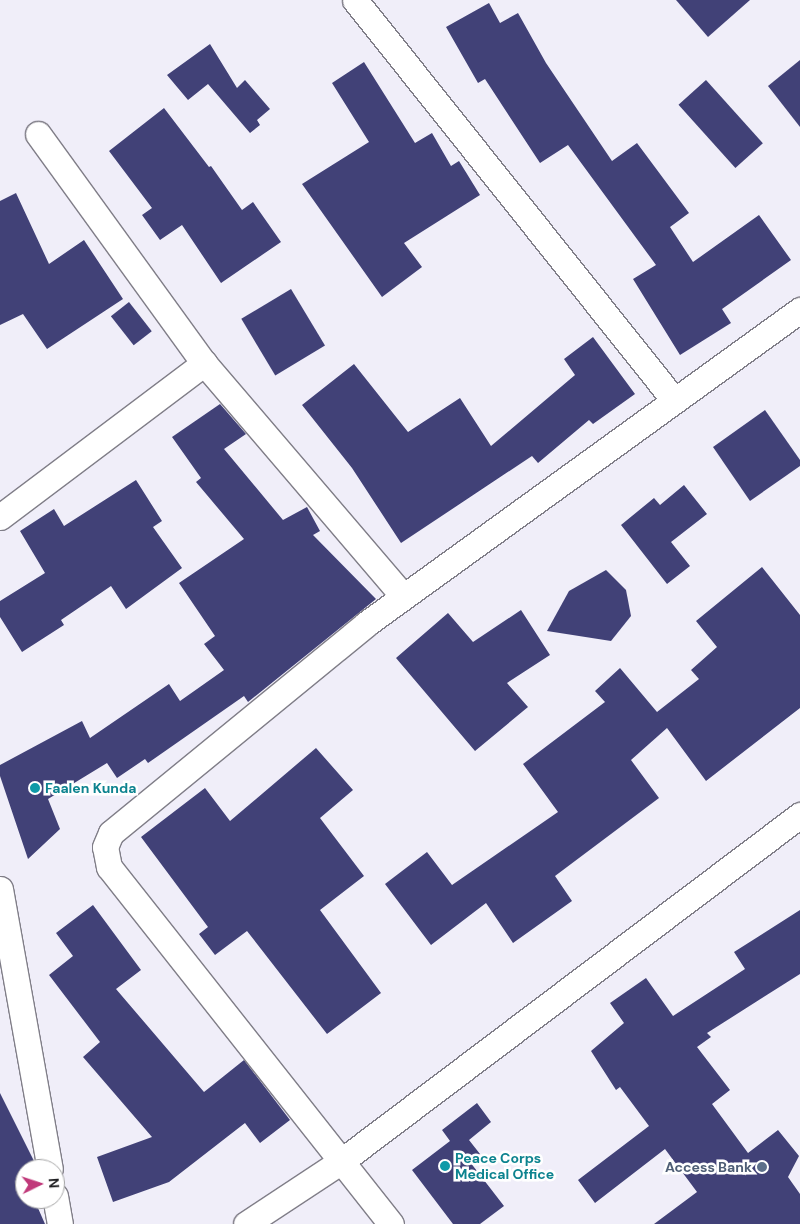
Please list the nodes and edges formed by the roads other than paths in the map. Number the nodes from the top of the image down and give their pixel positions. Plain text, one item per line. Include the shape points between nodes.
1 (356, 0) edge
2 (38, 134) dead end
3 (800, 310) edge
4 (204, 363) junction
5 (674, 400) junction
6 (0, 517) edge
7 (403, 596) junction
8 (800, 815) edge
9 (0, 889) edge
10 (48, 1159) edge
11 (343, 1160) junction
12 (57, 1209) edge
13 (60, 1224) edge
14 (246, 1224) edge
15 (391, 1224) edge

1 - 5 street
2 - 4 street
3 - 5 street
4 - 6 street
4 - 7 street
5 - 7 street
7 - 11 street via 111,833 105,847 109,867
8 - 11 street
9 - 10 street
11 - 14 street
11 - 15 street
12 - 13 street

